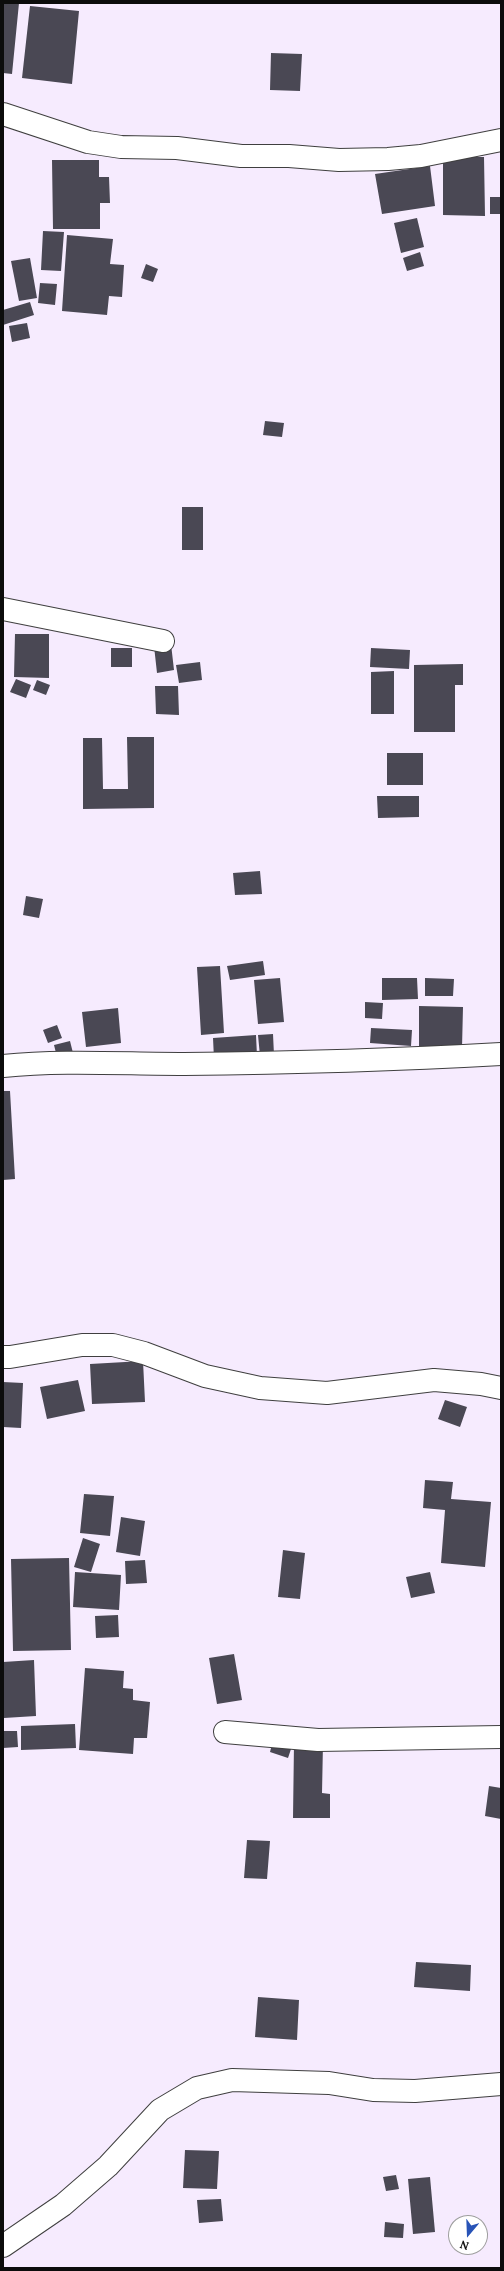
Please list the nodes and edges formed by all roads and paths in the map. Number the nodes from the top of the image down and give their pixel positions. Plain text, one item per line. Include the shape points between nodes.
1 (3, 114) edge
2 (501, 140) edge
3 (3, 609) edge
4 (163, 642) dead end
5 (501, 1054) edge
6 (3, 1066) edge
7 (3, 1357) edge
8 (501, 1388) edge
9 (225, 1732) dead end
10 (501, 1737) edge
11 (501, 2084) edge
12 (3, 2246) edge

1 - 2 street via 88,142 121,147 177,148 241,156 388,159 421,156
3 - 4 street
5 - 6 street via 310,1062 47,1062
7 - 8 street via 82,1345 113,1345 144,1353 205,1376 260,1388 327,1394 434,1380
9 - 10 street via 318,1740
11 - 12 street via 415,2091 373,2090 329,2083 232,2080 197,2088 160,2110 108,2166 63,2205

